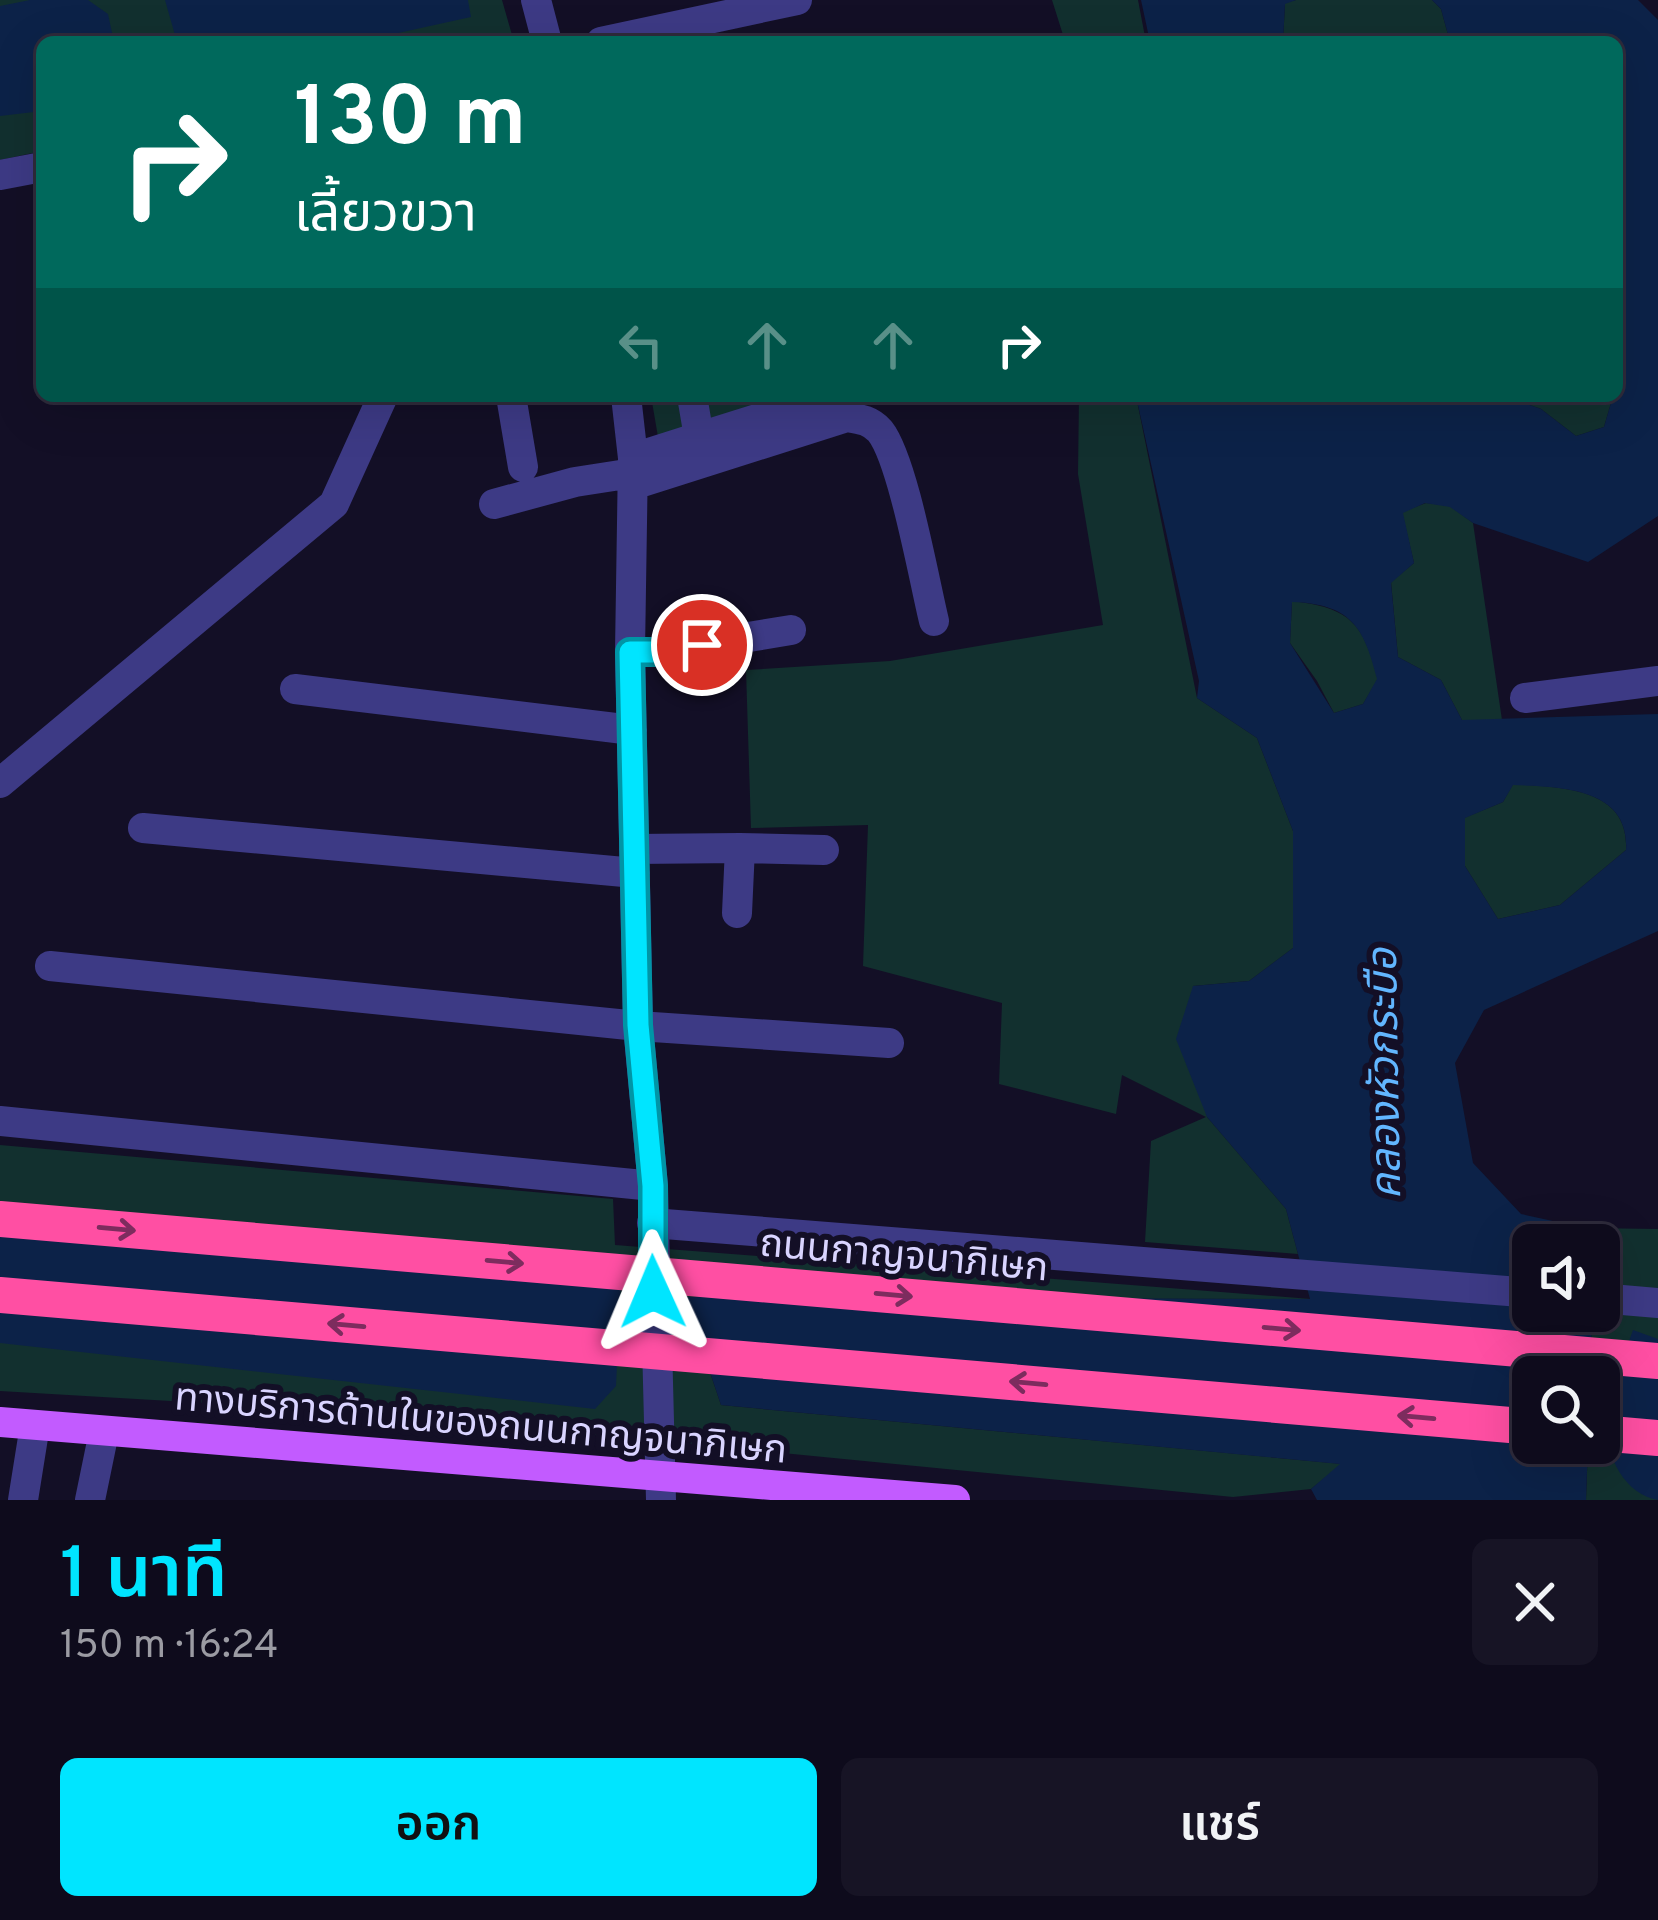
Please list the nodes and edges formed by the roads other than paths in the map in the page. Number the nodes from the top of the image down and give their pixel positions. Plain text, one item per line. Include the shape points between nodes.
1 (536, 0) edge
2 (797, 0) edge
3 (545, 36) edge
4 (629, 36) edge
5 (36, 168) edge
6 (0, 175) edge
7 (379, 402) edge
8 (512, 402) edge
9 (627, 402) edge
10 (693, 402) edge
11 (812, 402) edge
12 (699, 437) junction
13 (523, 467) dead end
14 (633, 472) junction
15 (494, 503) dead end
16 (934, 621) dead end
17 (790, 630) dead end
18 (630, 652) junction
19 (1658, 681) edge
20 (295, 689) dead end
21 (1525, 698) dead end
22 (632, 730) junction
23 (0, 783) edge
24 (143, 828) dead end
25 (740, 848) junction
26 (824, 850) dead end
27 (634, 861) junction
28 (737, 913) dead end
29 (50, 966) dead end
30 (638, 1025) junction
31 (889, 1043) dead end
32 (0, 1121) edge
33 (653, 1186) junction
34 (0, 1219) edge
35 (652, 1222) junction
36 (1512, 1291) edge
37 (0, 1295) edge
38 (1620, 1300) edge
39 (1658, 1303) edge
40 (1658, 1361) edge
41 (0, 1422) edge
42 (35, 1425) junction
43 (1512, 1425) edge
44 (104, 1432) junction
45 (1620, 1434) edge
46 (1658, 1438) edge
47 (659, 1487) edge
48 (23, 1500) edge
49 (89, 1500) edge
50 (955, 1500) edge

1 - 3 street
2 - 4 street
5 - 6 street
7 - 23 street via 334,504
8 - 13 street
9 - 14 street
10 - 12 street
11 - 12 street
12 - 14 street
14 - 15 street
14 - 16 street via 865,419 894,458
14 - 18 street
17 - 18 street
18 - 22 street
19 - 21 street
20 - 22 street
22 - 27 street
24 - 27 street
25 - 26 street
25 - 27 street
25 - 28 street
27 - 30 street
29 - 30 street
30 - 31 street
30 - 33 street
32 - 33 street
33 - 35 street
34 -> 40 highway, ถนนกาญจนาภิเษก, bridge
35 - 36 street
35 - 47 street
43 -> 37 highway, bridge
38 - 39 street
41 - 42 main road, ทางบริการด้านในของถนนกาญจนาภิเษก
42 - 44 main road, ทางบริการด้านในของถนนกาญจนาภิเษก
42 - 48 street
44 - 47 main road, ทางบริการด้านในของถนนกาญจนาภิเษก
44 - 49 street
45 - 46 highway
47 - 50 main road, ทางบริการด้านในของถนนกาญจนาภิเษก

